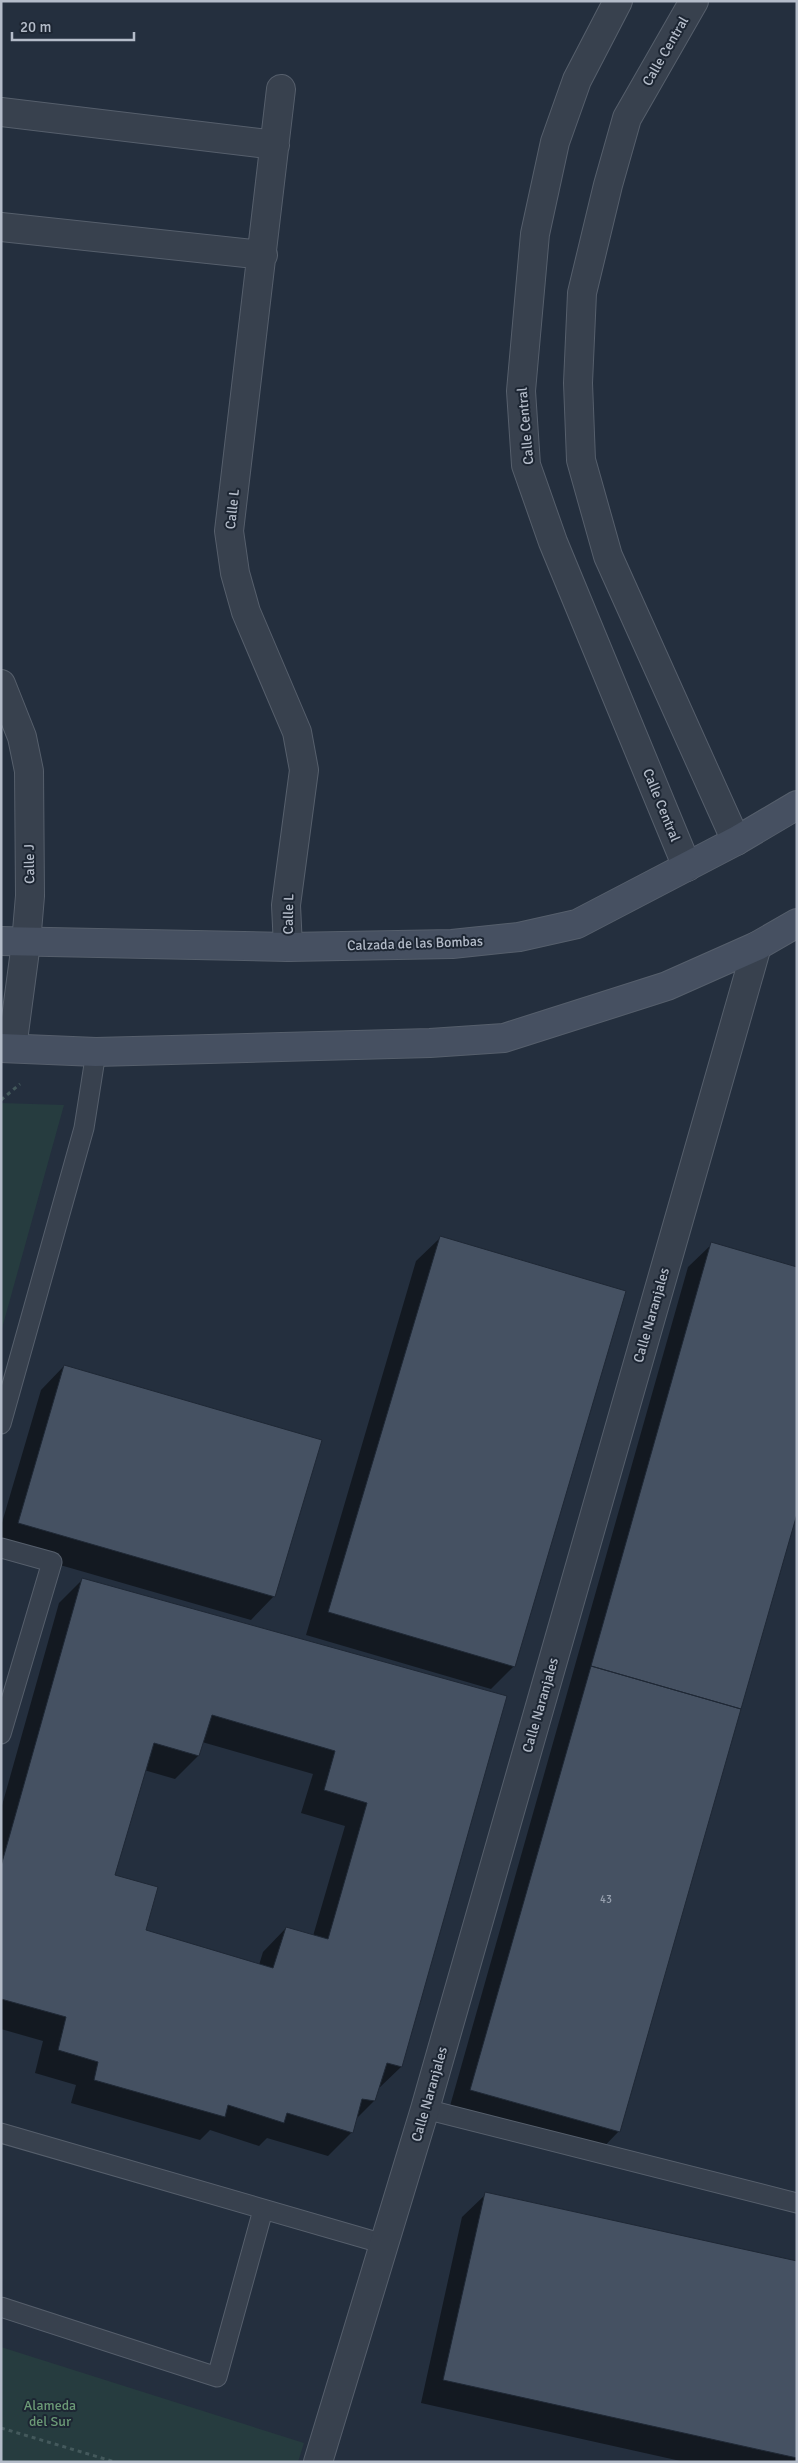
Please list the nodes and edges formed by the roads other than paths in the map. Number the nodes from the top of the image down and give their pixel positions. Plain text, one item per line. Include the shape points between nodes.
1 (618, 1) edge
2 (694, 1) edge
3 (280, 89) dead end
4 (1, 112) edge
5 (275, 145) junction
6 (1, 227) edge
7 (262, 254) junction
8 (1, 684) edge
9 (797, 805) edge
10 (736, 841) junction
11 (687, 867) junction
12 (797, 923) edge
13 (14, 942) edge
14 (757, 946) junction
15 (288, 947) junction
16 (7, 1048) edge
17 (96, 1052) junction
18 (1, 1424) edge
19 (1, 1548) edge
20 (1, 1734) edge
21 (425, 2109) junction
22 (1, 2133) edge
23 (797, 2203) edge
24 (263, 2210) junction
25 (384, 2244) junction
26 (1, 2307) edge
27 (318, 2462) edge

1 - 11 street, Calle Central via 577,80 555,142 536,234 521,392 526,465 553,542
2 - 10 street, Calle Central via 627,118 608,185 582,292 578,383 580,460 608,556
3 - 5 street, Calle L
4 - 5 street
5 - 7 street, Calle L
6 - 7 street
7 - 15 street, Calle L via 229,531 235,573 246,612 297,732 304,770 286,905
8 - 13 street, Calle J via 22,737 29,771 30,896
9 - 10 main road, Calzada de las Bombas
10 - 11 main road, Calzada de las Bombas
11 - 15 main road, Calzada de las Bombas via 577,924 519,936 452,944
12 - 14 main road
13 - 15 main road, Calzada de las Bombas
13 - 16 street, Calle J
14 - 17 main road via 667,986 504,1038
14 - 21 street, Calle Naranjales
16 - 17 main road
17 - 18 lane via 86,1120
19 - 20 lane via 52,1562
21 - 23 lane
21 - 25 street, Calle Naranjales
22 - 24 lane
24 - 25 lane
24 - 26 lane via 217,2376
25 - 27 street, Calle Naranjales

